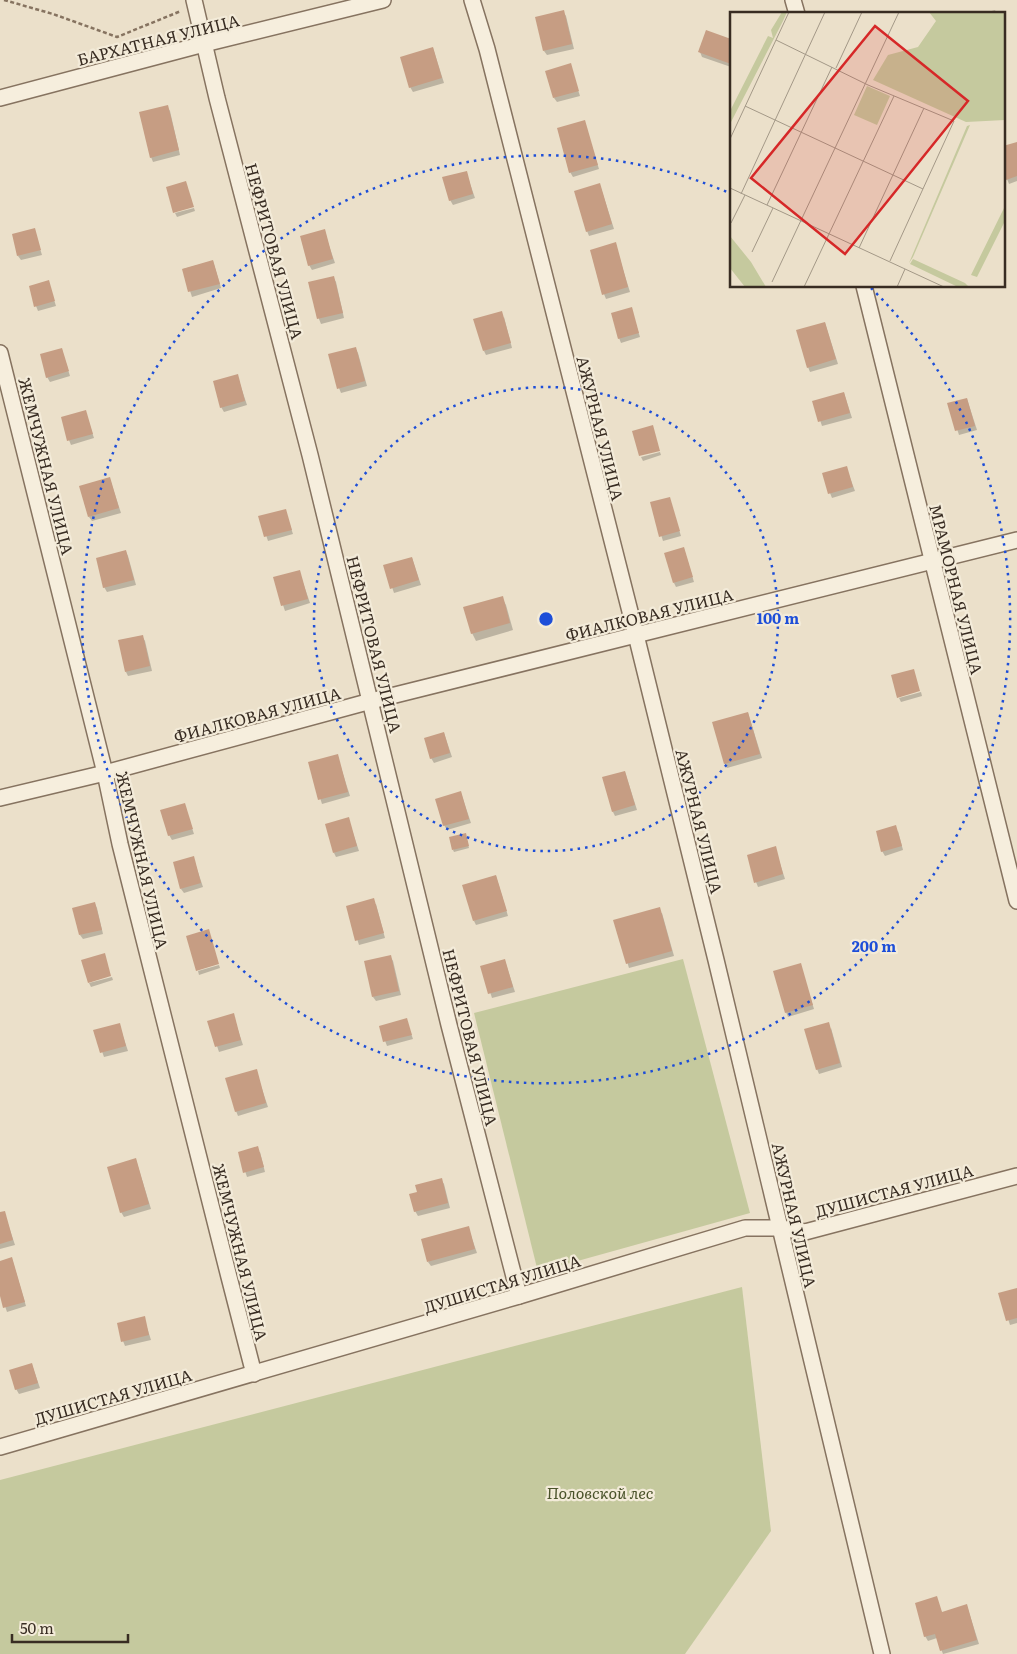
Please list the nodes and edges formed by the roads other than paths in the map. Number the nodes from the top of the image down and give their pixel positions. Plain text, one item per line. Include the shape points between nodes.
1 (383, 0) edge
2 (472, 0) edge
3 (195, 3) edge
4 (204, 44) junction
5 (0, 98) edge
6 (864, 288) edge
7 (0, 353) edge
8 (1017, 540) edge
9 (932, 562) junction
10 (636, 635) junction
11 (371, 701) junction
12 (105, 773) junction
13 (0, 798) edge
14 (1017, 901) edge
15 (1017, 1176) edge
16 (780, 1228) junction
17 (520, 1296) junction
18 (254, 1374) junction
19 (0, 1447) edge
20 (882, 1654) edge

1 - 4 street, БАРХАТНАЯ УЛИЦА
2 - 10 street, АЖУРНАЯ УЛИЦА via 490,58
3 - 4 street, НЕФРИТОВАЯ УЛИЦА
4 - 5 street, БАРХАТНАЯ УЛИЦА
4 - 11 street, НЕФРИТОВАЯ УЛИЦА
6 - 9 street, МРАМОРНАЯ УЛИЦА
7 - 12 street, ЖЕМЧУЖНАЯ УЛИЦА
8 - 9 street, ФИАЛКОВАЯ УЛИЦА
9 - 10 street, ФИАЛКОВАЯ УЛИЦА
9 - 14 street, МРАМОРНАЯ УЛИЦА
10 - 11 street, ФИАЛКОВАЯ УЛИЦА
10 - 16 street, АЖУРНАЯ УЛИЦА
11 - 12 street, ФИАЛКОВАЯ УЛИЦА
11 - 17 street, НЕФРИТОВАЯ УЛИЦА via 449,1025
12 - 13 street, ФИАЛКОВАЯ УЛИЦА
12 - 18 street, ЖЕМЧУЖНАЯ УЛИЦА via 124,864
15 - 16 street, ДУШИСТАЯ УЛИЦА via 805,1232
16 - 17 street, ДУШИСТАЯ УЛИЦА via 745,1228
16 - 20 street, АЖУРНАЯ УЛИЦА
17 - 18 street, ДУШИСТАЯ УЛИЦА
18 - 19 street, ДУШИСТАЯ УЛИЦА

